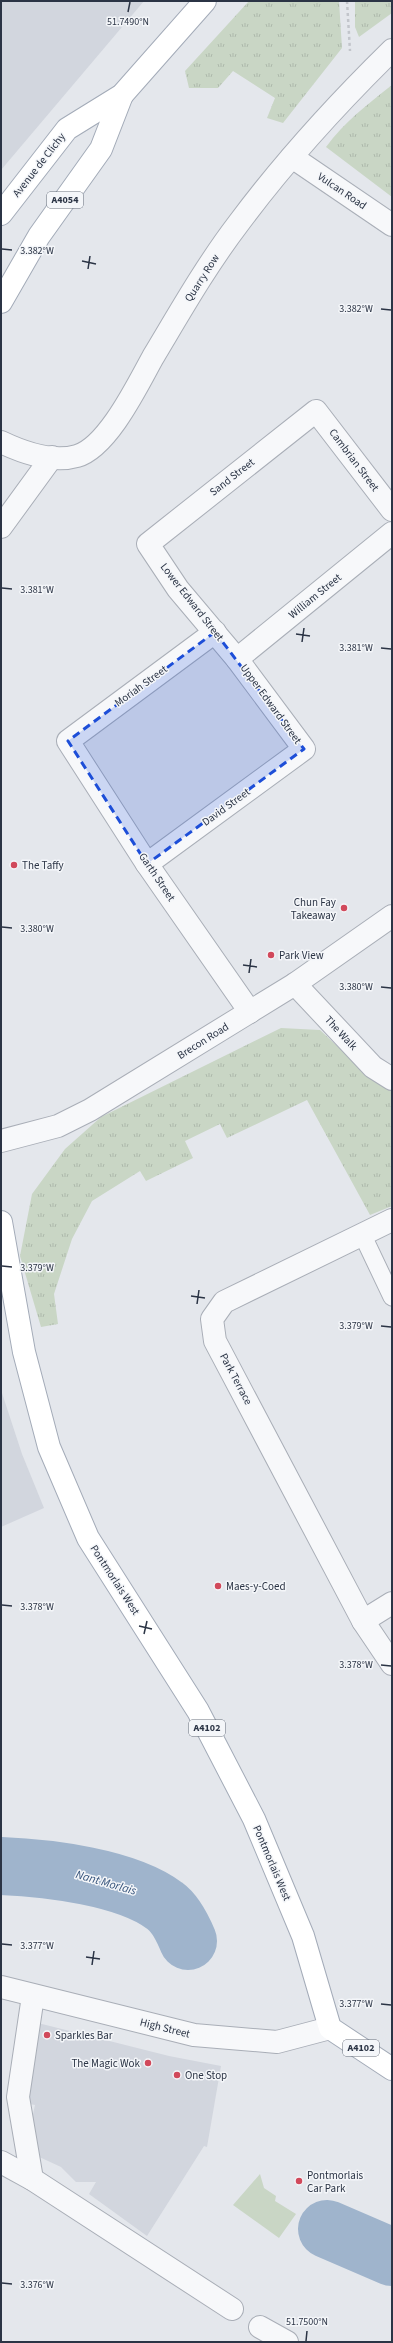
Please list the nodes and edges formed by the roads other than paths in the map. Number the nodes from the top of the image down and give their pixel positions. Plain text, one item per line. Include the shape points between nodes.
1 (204, 1) edge
2 (392, 50) edge
3 (122, 95) junction
4 (292, 157) junction
5 (1, 214) edge
6 (392, 225) edge
7 (1, 302) edge
8 (316, 411) joint
9 (1, 442) edge
10 (52, 457) junction
11 (392, 510) edge
12 (1, 527) edge
13 (392, 533) edge
14 (148, 544) joint
15 (215, 632) junction
16 (237, 659) junction
17 (68, 740) joint
18 (304, 749) joint
19 (147, 864) junction
20 (392, 916) edge
21 (294, 984) junction
22 (250, 1012) junction
23 (392, 1079) edge
24 (1, 1141) edge
25 (392, 1220) edge
26 (1, 1222) edge
27 (365, 1234) junction
28 (392, 1297) edge
29 (392, 1603) edge
30 (363, 1621) junction
31 (392, 1664) edge
32 (1, 1987) edge
33 (33, 1996) junction
34 (330, 2028) junction
35 (392, 2069) edge
36 (1, 2162) edge
37 (32, 2179) junction
38 (232, 2309) dead end
39 (260, 2327) dead end
40 (288, 2342) edge

1 - 3 main road, Avenue de Clichy / A4054
2 - 4 street, Quarry Row via 356,85
3 - 5 main road, Avenue de Clichy / A4054 via 67,128
3 - 7 main road, Avenue de Clichy / A4054 via 101,149 39,236
4 - 6 street, Vulcan Road
4 - 10 street, Quarry Row via 238,224 191,293 117,420 100,441 77,456
8 - 11 street, Cambrian Street
8 - 14 street, Sand Street
9 - 10 street, Quarry Row via 30,454
10 - 12 street
13 - 16 street, William Street
14 - 15 street, Lower Edward Street via 178,589
15 - 16 street, Lower Edward Street
15 - 17 street, Moriah Street
16 - 18 street, Upper Edward Street
17 - 19 street, Garth Street
18 - 19 street, David Street
19 - 22 street, Garth Street
20 - 21 street, Brecon Road
21 - 22 street, Brecon Road
21 - 23 street, The Walk via 373,1067
22 - 24 street, Brecon Road via 90,1110 58,1126
25 - 27 street, Park Terrace
26 - 34 main road, Pontmorlais West / A4102 via 24,1352 49,1447 88,1538 198,1711 254,1819 303,1936
27 - 28 lane via 363,1236
27 - 30 street, Park Terrace via 224,1302 212,1319 216,1341
29 - 30 street
30 - 31 street, Park Terrace
32 - 33 street, High Street
33 - 34 street, High Street via 194,2035 277,2042
33 - 37 street via 18,2097
34 - 35 main road, A4102
36 - 37 street
37 - 38 street
39 - 40 street

